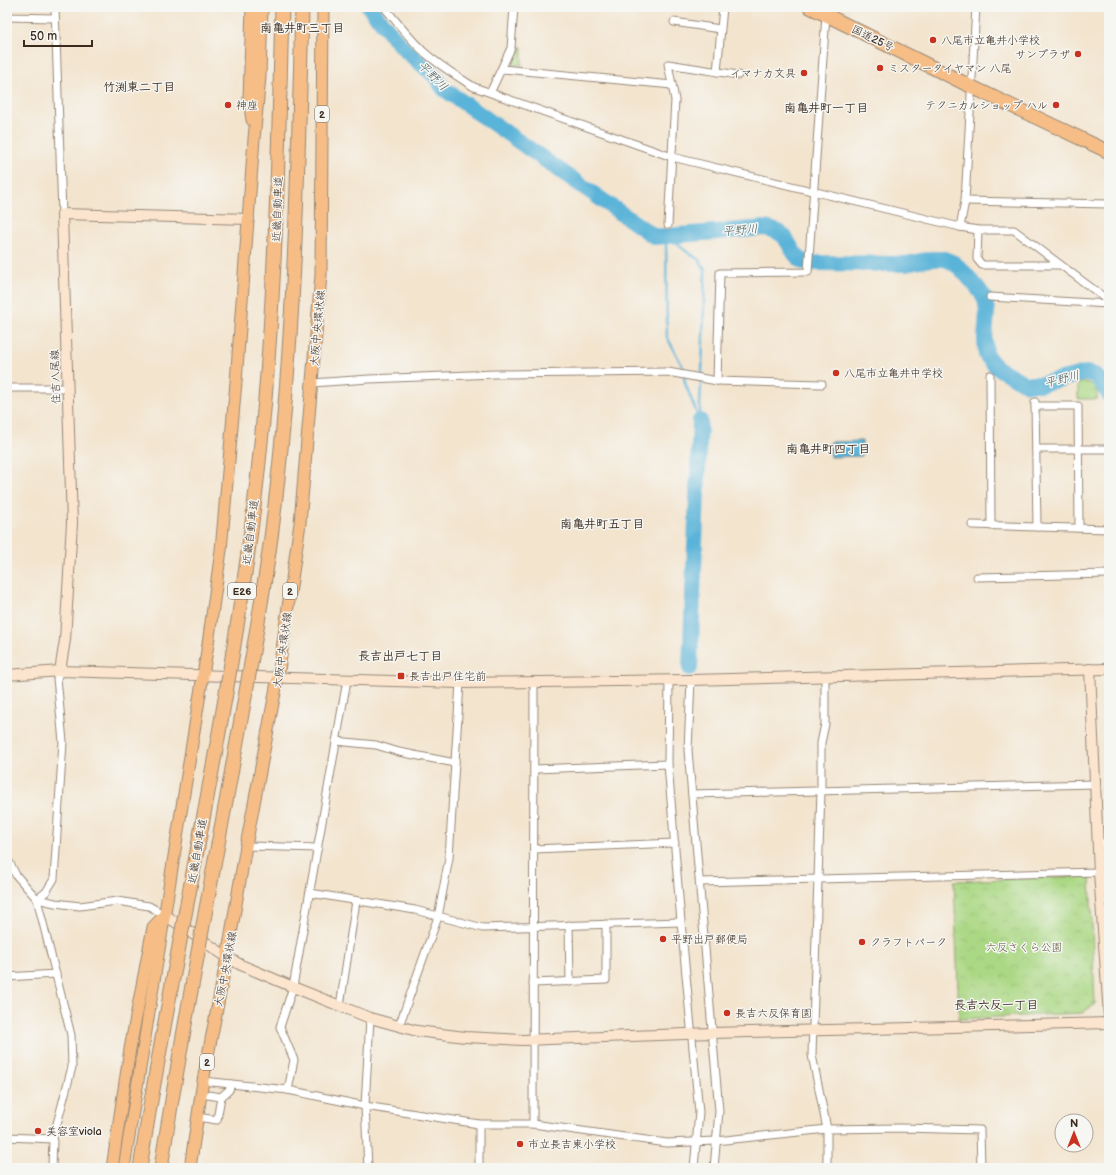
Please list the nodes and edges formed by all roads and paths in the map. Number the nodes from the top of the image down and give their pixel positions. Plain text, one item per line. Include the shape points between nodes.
1 (55, 7) edge
2 (252, 7) edge
3 (262, 7) edge
4 (282, 7) edge
5 (302, 7) edge
6 (323, 7) edge
7 (384, 7) edge
8 (514, 7) edge
9 (722, 7) edge
10 (976, 7) edge
11 (820, 10) edge
12 (7, 17) edge
13 (55, 18) junction
14 (674, 22) dead end
15 (720, 29) junction
16 (502, 69) junction
17 (717, 72) junction
18 (738, 75) dead end
19 (672, 85) junction
20 (972, 87) junction
21 (491, 91) junction
22 (254, 139) junction
23 (1109, 152) edge
24 (672, 157) junction
25 (814, 191) junction
26 (965, 201) junction
27 (1109, 204) edge
28 (62, 214) junction
29 (248, 218) junction
30 (668, 225) dead end
31 (960, 227) junction
32 (978, 230) junction
33 (1059, 265) junction
34 (990, 297) dead end
35 (1109, 301) edge
36 (1109, 304) edge
37 (990, 375) dead end
38 (717, 381) junction
39 (312, 383) junction
40 (822, 384) dead end
41 (7, 388) edge
42 (67, 388) junction
43 (1078, 448) junction
44 (1036, 449) junction
45 (1109, 449) edge
46 (972, 525) dead end
47 (991, 526) junction
48 (1036, 527) junction
49 (1079, 528) junction
50 (1109, 529) edge
51 (1109, 574) edge
52 (977, 577) dead end
53 (1090, 669) junction
54 (1109, 669) edge
55 (60, 671) junction
56 (7, 675) edge
57 (202, 675) junction
58 (826, 676) junction
59 (278, 677) junction
60 (347, 680) junction
61 (669, 680) junction
62 (691, 680) junction
63 (534, 682) junction
64 (460, 683) junction
65 (336, 741) junction
66 (455, 762) junction
67 (668, 764) junction
68 (534, 769) junction
69 (1096, 784) junction
70 (822, 791) junction
71 (692, 794) junction
72 (675, 843) junction
73 (1098, 843) junction
74 (1109, 843) edge
75 (246, 846) junction
76 (318, 848) junction
77 (534, 849) junction
78 (7, 858) edge
79 (1099, 872) junction
80 (818, 879) junction
81 (700, 882) junction
82 (310, 893) junction
83 (1105, 897) edge
84 (37, 898) junction
85 (356, 901) junction
86 (165, 915) junction
87 (438, 917) junction
88 (681, 922) junction
89 (606, 924) junction
90 (569, 925) junction
91 (533, 926) junction
92 (1107, 946) edge
93 (227, 957) junction
94 (56, 974) junction
95 (7, 976) edge
96 (570, 982) junction
97 (533, 983) junction
98 (293, 987) junction
99 (340, 1006) junction
100 (1109, 1016) edge
101 (370, 1018) junction
102 (1109, 1023) edge
103 (400, 1026) junction
104 (813, 1031) junction
105 (691, 1033) junction
106 (712, 1033) junction
107 (533, 1039) junction
108 (203, 1081) junction
109 (230, 1084) junction
110 (288, 1090) junction
111 (201, 1094) junction
112 (221, 1097) junction
113 (365, 1106) junction
114 (197, 1117) junction
115 (479, 1124) junction
116 (533, 1124) junction
117 (828, 1129) junction
118 (7, 1137) edge
119 (53, 1139) junction
120 (716, 1141) junction
121 (696, 1142) junction
122 (52, 1168) edge
123 (112, 1168) edge
124 (124, 1168) edge
125 (140, 1168) edge
126 (161, 1168) edge
127 (190, 1168) edge
128 (368, 1168) edge
129 (479, 1168) edge
130 (694, 1168) edge
131 (714, 1168) edge
132 (827, 1168) edge
133 (981, 1168) edge

1 - 13 street
2 - 22 main road via 249,98
3 - 22 main road via 260,77
4 - 125 highway, 近畿自動車道 / E26, bridge via 278,174 269,354 251,529 240,611
5 - 126 highway, 近畿自動車道 / E26, bridge via 294,268 282,440 272,531 246,692 184,1024
6 - 39 main road, 大阪中央環状線 / 2 via 321,275
7 - 21 street via 424,52 474,87
8 - 16 street via 511,48
9 - 15 street
10 - 20 street
11 - 20 highway, 国道25号
11 - 25 street
12 - 13 street
13 - 28 street
14 - 15 street
15 - 17 street
16 - 19 street
16 - 21 street
17 - 18 street
17 - 19 street via 668,64
19 - 24 street via 675,100
20 - 23 highway, 国道25号
20 - 26 street
21 - 24 street
22 - 29 main road
24 - 25 street
24 - 30 street
25 - 31 street
25 - 38 street via 808,272 720,273
26 - 27 street
26 - 31 street
28 - 29 street
28 - 42 street, 住吉八尾線
29 - 57 main road via 221,550
31 - 32 street
32 - 33 street via 1014,230
32 - 33 street via 977,259 982,265
33 - 35 street
34 - 36 street
37 - 47 street
38 - 39 street via 668,372 495,374
38 - 40 street
39 - 59 main road, 大阪中央環状線 / 2 via 300,523
41 - 42 street
42 - 55 street, 住吉八尾線 via 72,523 65,640
43 - 44 street
43 - 44 street via 1078,406 1035,404
43 - 45 street
43 - 49 street
44 - 48 street
46 - 47 street
47 - 48 street
48 - 49 street
49 - 50 street
51 - 52 street
53 - 54 street
53 - 58 street
53 - 69 street
55 - 56 street
55 - 57 street
55 - 84 street via 57,678 63,742 54,879 46,892
57 - 59 street
57 - 86 main road
58 - 62 street
58 - 70 street via 825,724 821,743
59 - 60 street
59 - 75 main road, 大阪中央環状線 / 2
60 - 64 street
60 - 65 street
61 - 62 street
61 - 63 street
61 - 67 street
62 - 71 street via 688,750
63 - 64 street
63 - 68 street
64 - 66 street
65 - 66 street via 376,744 399,752
65 - 76 street
66 - 87 street via 449,858
67 - 68 street
67 - 72 street
68 - 77 street
69 - 70 street
69 - 73 street
70 - 71 street
70 - 80 street
71 - 81 street
72 - 77 street
72 - 88 street
73 - 74 street
73 - 79 street
75 - 76 street
75 - 93 main road, 大阪中央環状線 / 2
76 - 82 street
77 - 91 street
78 - 84 street via 16,875
79 - 80 street
79 - 83 street
80 - 81 street
80 - 104 street
81 - 106 street
82 - 85 street
82 - 98 street
83 - 92 street
84 - 86 street via 80,906 117,901 149,906
84 - 94 street
85 - 87 street via 416,910
85 - 99 street
86 - 93 street
86 - 123 main road via 153,927 130,1049
86 - 124 main road
87 - 91 street via 483,928
87 - 103 street
88 - 89 street
88 - 105 street
89 - 90 street
89 - 96 street via 606,980
90 - 91 street
90 - 96 street
91 - 97 street
92 - 100 street
93 - 98 street
93 - 108 main road, 大阪中央環状線 / 2
94 - 95 street
94 - 119 street via 71,1035 72,1068
96 - 97 street
97 - 107 street
98 - 99 street
98 - 110 street via 280,1027 294,1060
99 - 101 street
101 - 103 street
101 - 113 street
102 - 104 street
103 - 107 street via 465,1037
104 - 106 street
104 - 117 street via 812,1055
105 - 106 street
105 - 107 street
105 - 121 street via 699,1112
106 - 120 street via 719,1111
107 - 116 street
108 - 109 street
108 - 111 main road, 大阪中央環状線 / 2
109 - 110 street
109 - 112 street via 229,1090
110 - 113 street
111 - 112 street
111 - 114 main road, 大阪中央環状線 / 2
112 - 114 street via 217,1120
113 - 115 street
113 - 128 street
114 - 127 main road, 大阪中央環状線 / 2
115 - 116 street
115 - 129 street
116 - 121 street via 667,1143
117 - 120 street
117 - 132 street
117 - 133 street via 980,1130
118 - 119 street
119 - 122 street
120 - 121 street
120 - 131 street
121 - 130 street

